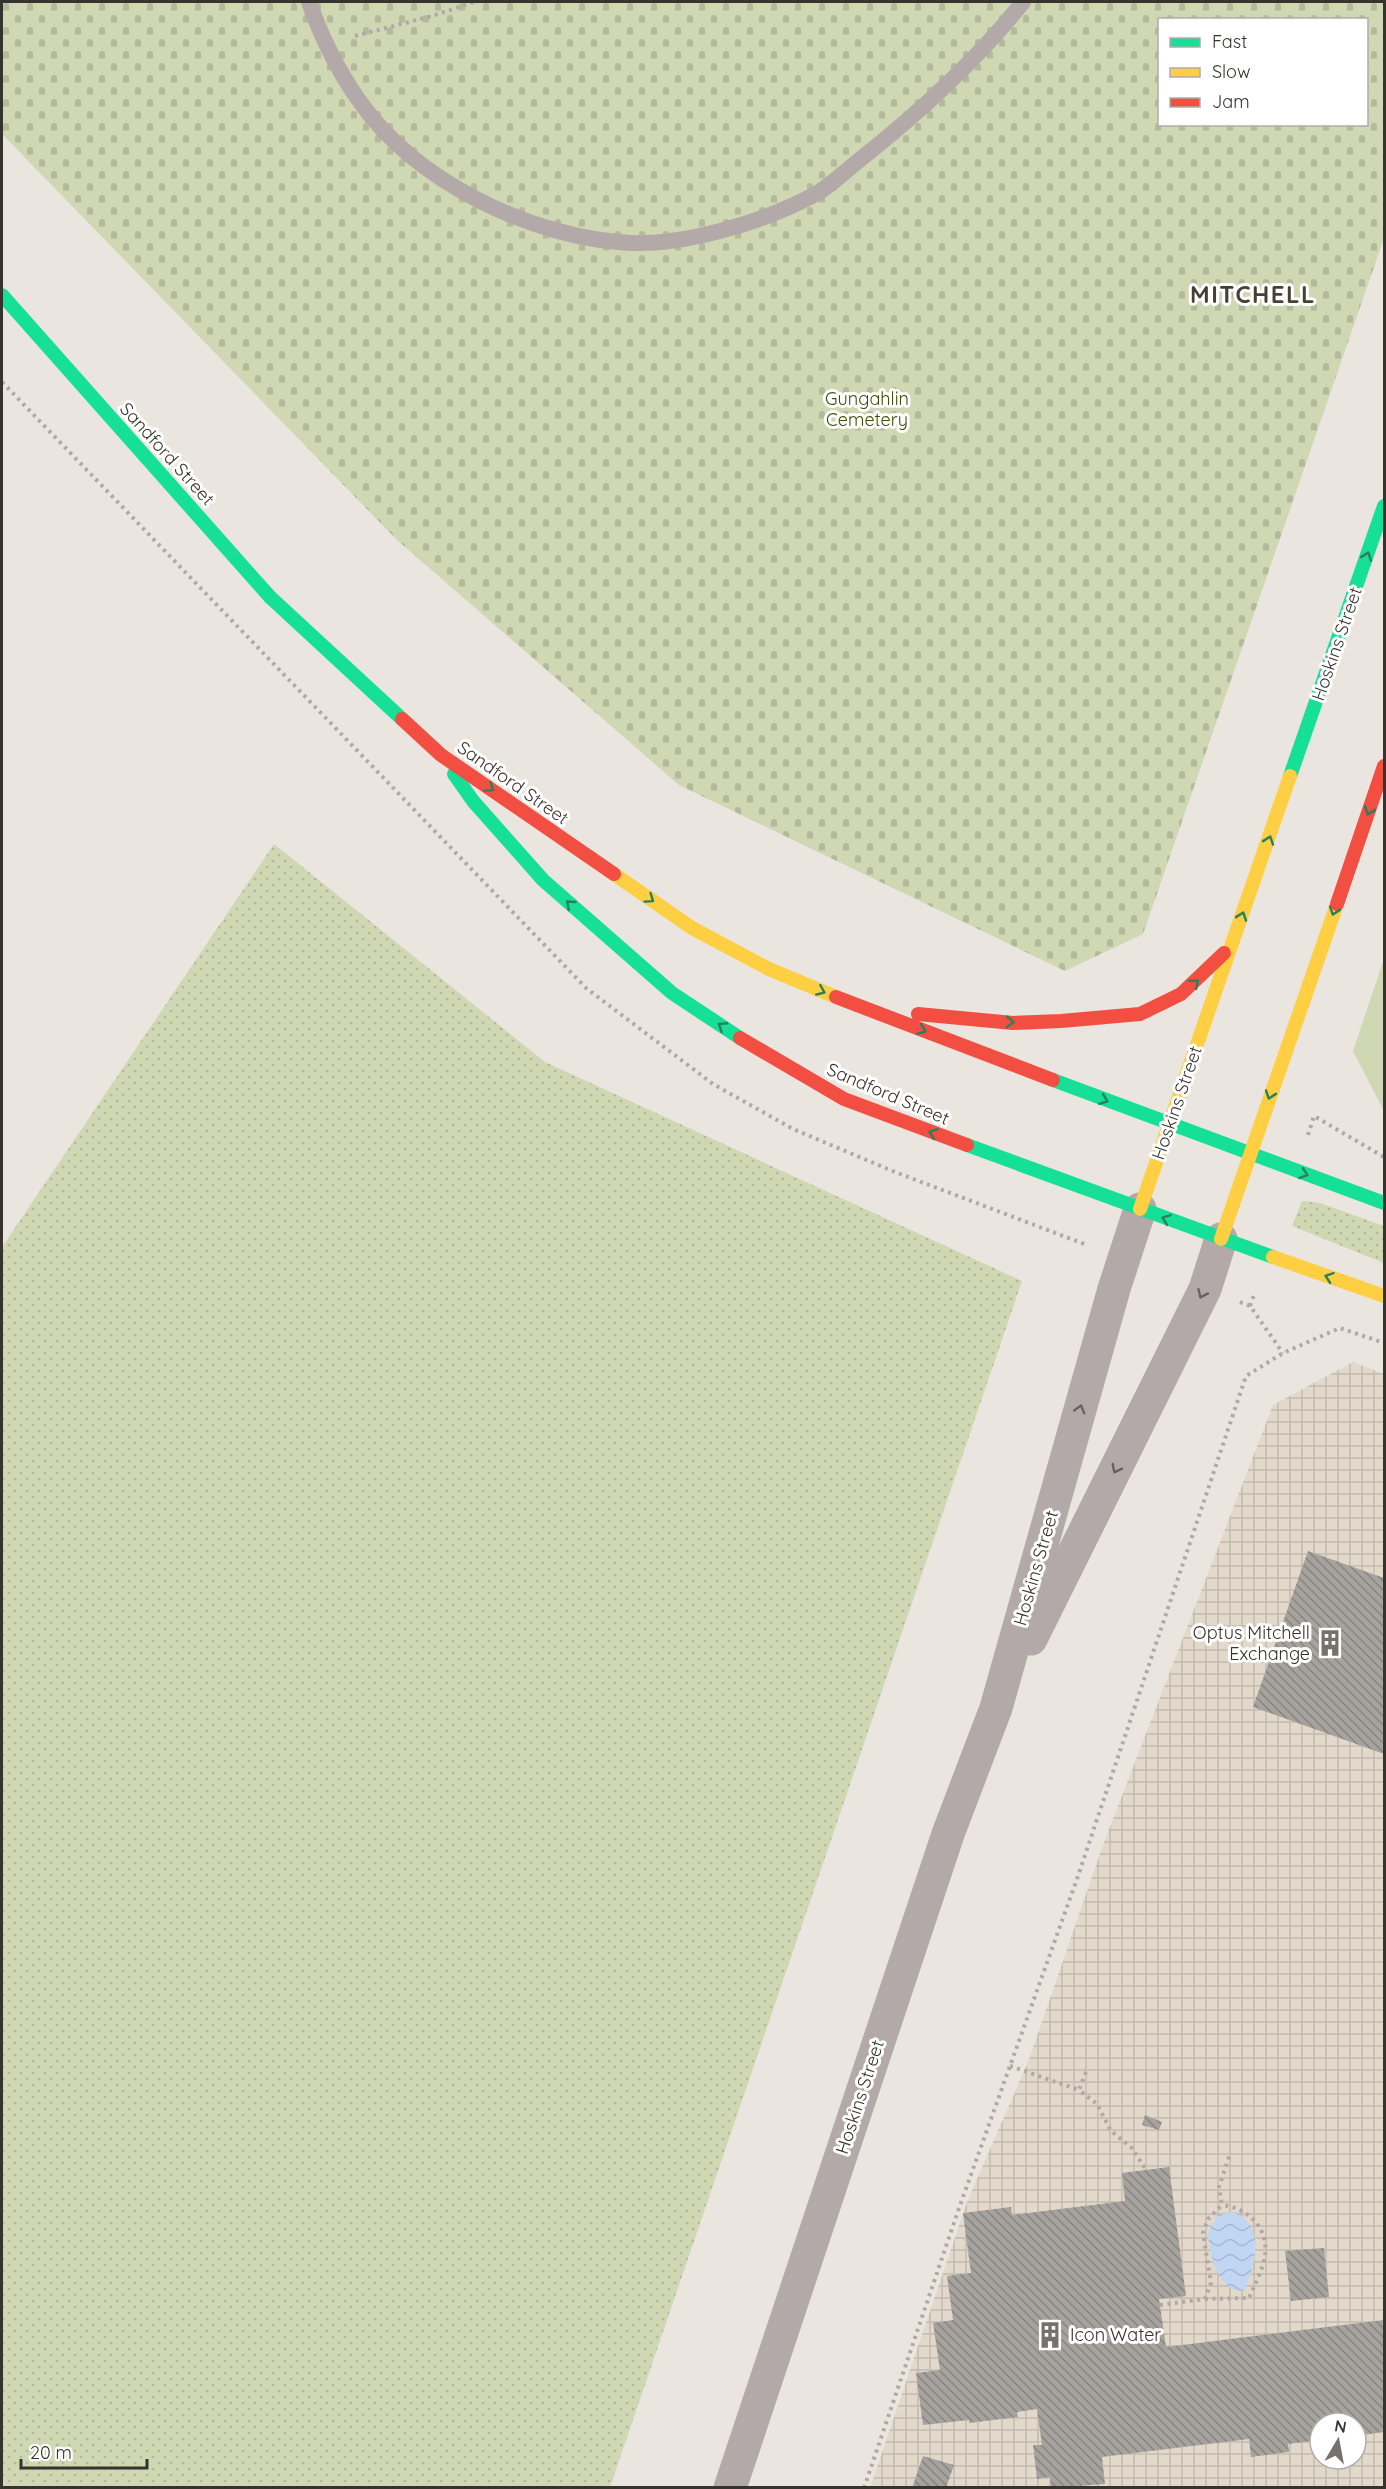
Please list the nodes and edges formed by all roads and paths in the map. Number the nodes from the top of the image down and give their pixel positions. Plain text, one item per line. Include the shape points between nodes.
1 (309, 2) edge
2 (474, 2) edge
3 (1023, 2) edge
4 (326, 44) junction
5 (2, 295) edge
6 (2, 382) edge
7 (1384, 506) edge
8 (441, 755) junction
9 (1384, 766) edge
10 (1233, 942) junction
11 (586, 988) dead end
12 (848, 1002) junction
13 (1314, 1116) dead end
14 (1169, 1124) junction
15 (1249, 1155) junction
16 (1384, 1158) edge
17 (1384, 1203) edge
18 (1140, 1209) junction
19 (1221, 1239) junction
20 (1384, 1296) edge
21 (1250, 1306) dead end
22 (1384, 1343) edge
23 (1283, 1353) junction
24 (996, 1708) junction
25 (1010, 2066) junction
26 (1086, 2072) dead end
27 (1079, 2090) junction
28 (1230, 2154) dead end
29 (1146, 2170) dead end
30 (1222, 2205) junction
31 (1205, 2299) junction
32 (1160, 2305) dead end
33 (730, 2487) edge
34 (864, 2487) edge

1 - 4 lane
2 - 4 path
3 - 4 lane via 898,130 815,195 742,225 671,240 632,243 583,238 520,220 474,199 429,169 393,138 358,100
5 - 8 main road, Sandford Street via 270,597
6 - 11 path
10 -> 7 main road, Hoskins Street
8 -> 12 main road, Sandford Street via 692,928 769,969
18 -> 8 main road, Sandford Street via 844,1099 771,1058 672,993 543,880 473,801
9 -> 15 main road, Hoskins Street
12 -> 10 main road via 956,1021 1069,1022 1147,1012 1177,999 1209,972
10 - 14 main road, Hoskins Street
12 -> 14 main road, Sandford Street
13 - 16 path
14 - 15 main road, Sandford Street
14 - 18 main road, Hoskins Street
15 -> 17 main road, Sandford Street
15 - 19 main road, Hoskins Street
19 -> 18 main road, Sandford Street
24 -> 18 street, Hoskins Street
20 -> 19 main road, Sandford Street
19 -> 24 street, Hoskins Street via 1205,1289
21 - 23 path
22 - 23 path via 1340,1328
23 - 25 path via 1246,1376
24 - 33 street, Hoskins Street via 948,1834
25 - 27 path
25 - 34 path
26 - 27 path
27 - 29 path via 1097,2104 1111,2131 1132,2148
28 - 30 path via 1219,2187
30 - 31 path via 1208,2218 1203,2233 1211,2283
30 - 31 path via 1237,2207 1254,2217 1263,2235 1264,2261 1249,2298
31 - 32 path

